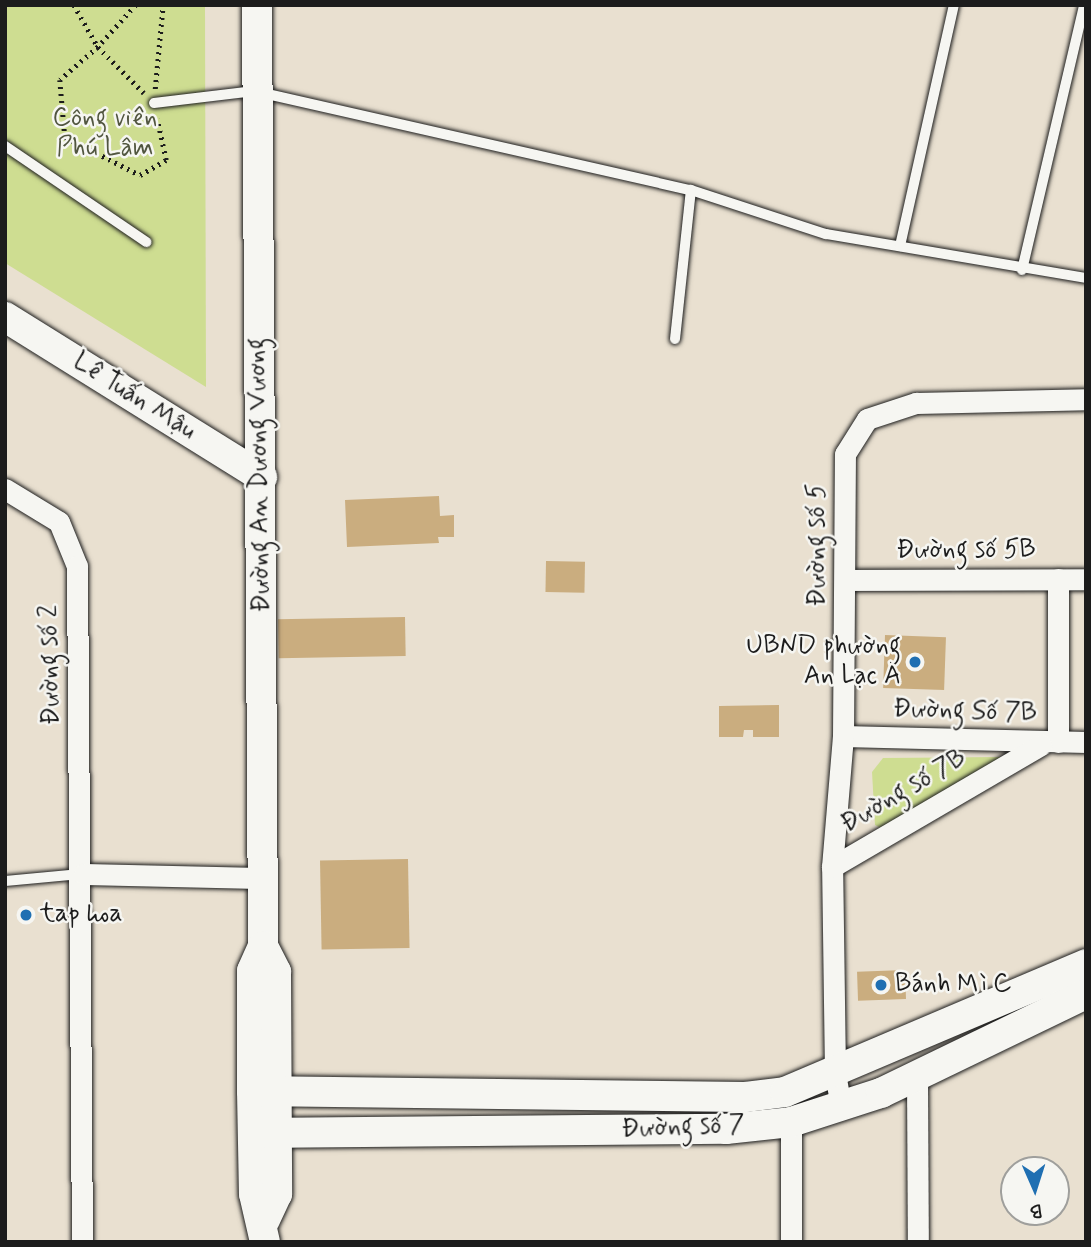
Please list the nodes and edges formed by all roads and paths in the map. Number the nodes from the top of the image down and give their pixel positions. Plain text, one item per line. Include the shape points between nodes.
1 (74, 5) edge
2 (136, 5) edge
3 (163, 5) edge
4 (257, 5) edge
5 (954, 5) edge
6 (1084, 5) edge
7 (98, 47) junction
8 (254, 91) junction
9 (153, 103) joint
10 (5, 146) edge
11 (140, 176) dead end
12 (691, 190) junction
13 (146, 242) dead end
14 (900, 246) junction
15 (1023, 270) junction
16 (1086, 278) edge
17 (5, 317) edge
18 (675, 339) dead end
19 (1086, 399) edge
20 (262, 477) junction
21 (5, 489) edge
22 (1058, 579) junction
23 (1086, 579) edge
24 (847, 580) junction
25 (843, 736) junction
26 (1086, 742) edge
27 (1049, 743) junction
28 (832, 867) junction
29 (83, 874) junction
30 (260, 878) junction
31 (5, 881) edge
32 (1086, 964) edge
33 (1086, 994) edge
34 (835, 1073) junction
35 (917, 1076) junction
36 (264, 1091) junction
37 (841, 1107) junction
38 (791, 1122) junction
39 (265, 1133) junction
40 (265, 1231) edge
41 (82, 1242) edge
42 (791, 1242) edge
43 (918, 1242) edge

1 - 7 path
2 - 7 path
3 - 9 path
4 - 8 main road, Đường An Dương Vương
5 - 14 lane
6 - 15 lane
7 - 11 path via 60,80 65,137
8 - 9 lane
8 - 12 lane
8 - 20 main road, Đường An Dương Vương
10 - 13 lane
12 - 14 lane via 826,234
12 - 18 lane
14 - 15 lane
15 - 16 lane
17 - 20 main road, Lê Tuấn Mậu
19 - 24 street, Đường số 5 via 961,398 867,419 845,453
20 - 30 main road, Đường An Dương Vương
21 - 29 street, Đường số 2 via 59,522 73,544
22 - 23 street, Đường số 5B
22 - 24 street, Đường số 5B
22 - 27 street
24 - 25 street, Đường số 5
25 - 27 street, Đường Số 7B
25 - 28 street, Đường số 5
26 - 27 street, Đường Số 7B
27 - 28 street, Đường số 7B
28 - 34 street, Đường số 5
29 - 30 street
29 - 31 lane
29 - 41 street, Đường số 2
30 - 36 main road, Đường An Dương Vương via 263,946 276,972
32 - 34 main road, Đường số 7
33 - 35 main road, Đường số 7
34 - 36 main road, Đường số 7 via 785,1091 745,1097
34 - 37 street, Đường số 5
35 - 37 main road, Đường số 7
35 - 43 street
36 - 39 main road, Đường An Dương Vương
37 - 38 main road, Đường số 7
38 - 39 main road, Đường số 7 via 726,1129
38 - 42 street
39 - 40 main road, Đường An Dương Vương via 254,1194

